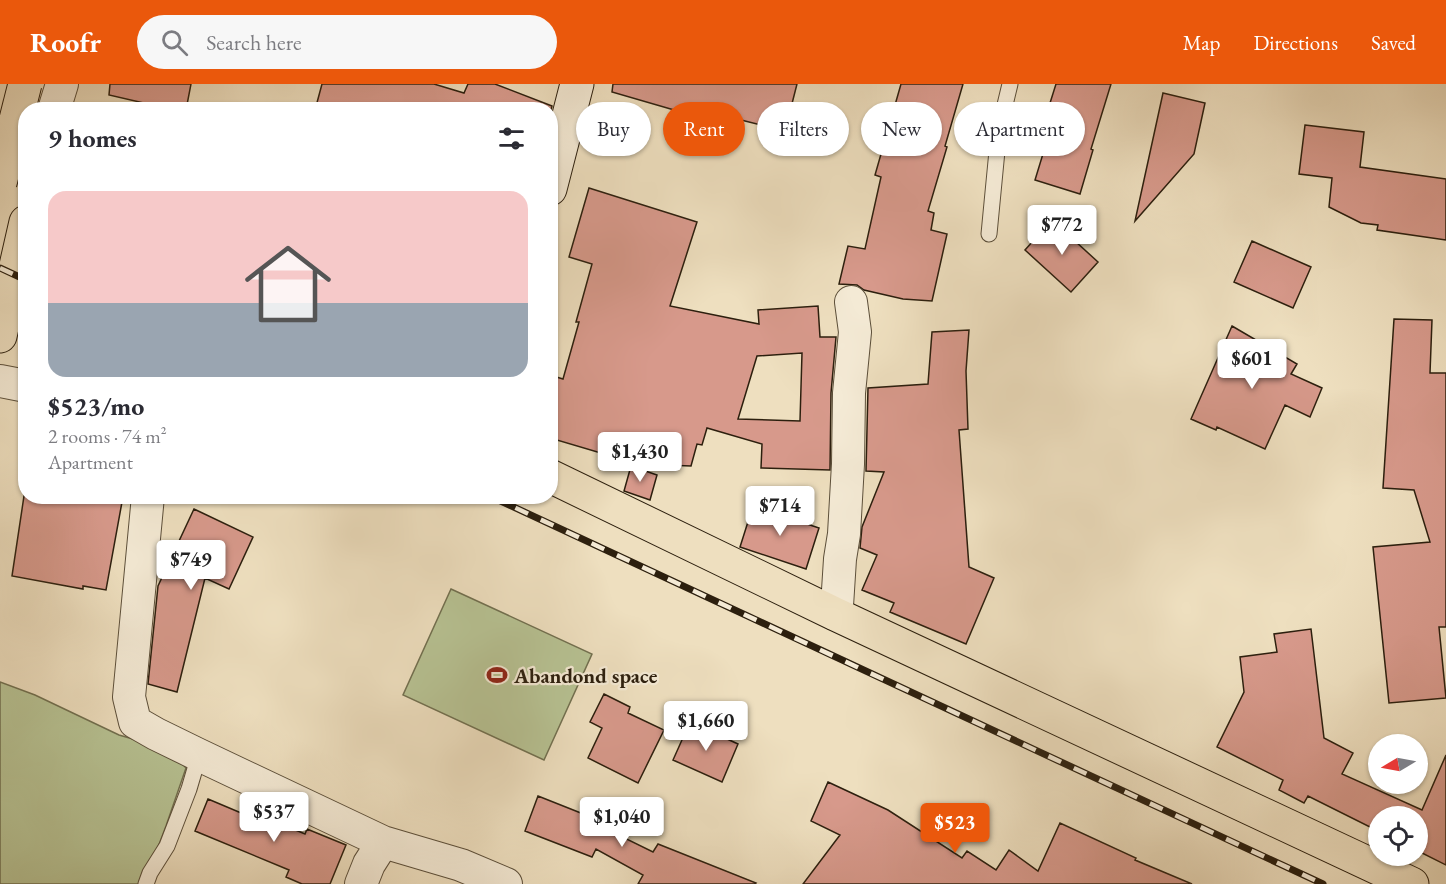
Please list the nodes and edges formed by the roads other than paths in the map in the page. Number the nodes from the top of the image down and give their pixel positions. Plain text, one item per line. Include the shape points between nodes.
1 (26, 84) edge
2 (62, 84) edge
3 (577, 84) edge
4 (1010, 84) edge
5 (21, 102) edge
6 (56, 102) edge
7 (0, 105) edge
8 (18, 114) edge
9 (18, 124) edge
10 (558, 158) edge
11 (0, 183) edge
12 (989, 234) dead end
13 (18, 257) edge
14 (851, 302) dead end
15 (0, 336) edge
16 (0, 381) edge
17 (18, 384) edge
18 (558, 480) edge
19 (147, 504) edge
20 (835, 614) junction
21 (199, 755) junction
22 (383, 842) junction
23 (460, 874) edge
24 (146, 884) edge
25 (362, 884) edge
26 (506, 884) edge
27 (1412, 884) edge

1 - 5 main road, bridge
2 - 6 street
3 - 10 street
4 - 12 lane via 999,130
7 - 9 main road
8 - 11 main road, bridge
13 - 15 main road
14 - 20 street via 855,332 844,534
16 - 17 street
18 - 20 main road
19 - 21 street via 129,697 135,722
20 - 27 main road
21 - 22 street
21 - 24 lane via 167,846
22 - 23 street
22 - 25 street
23 - 26 street

